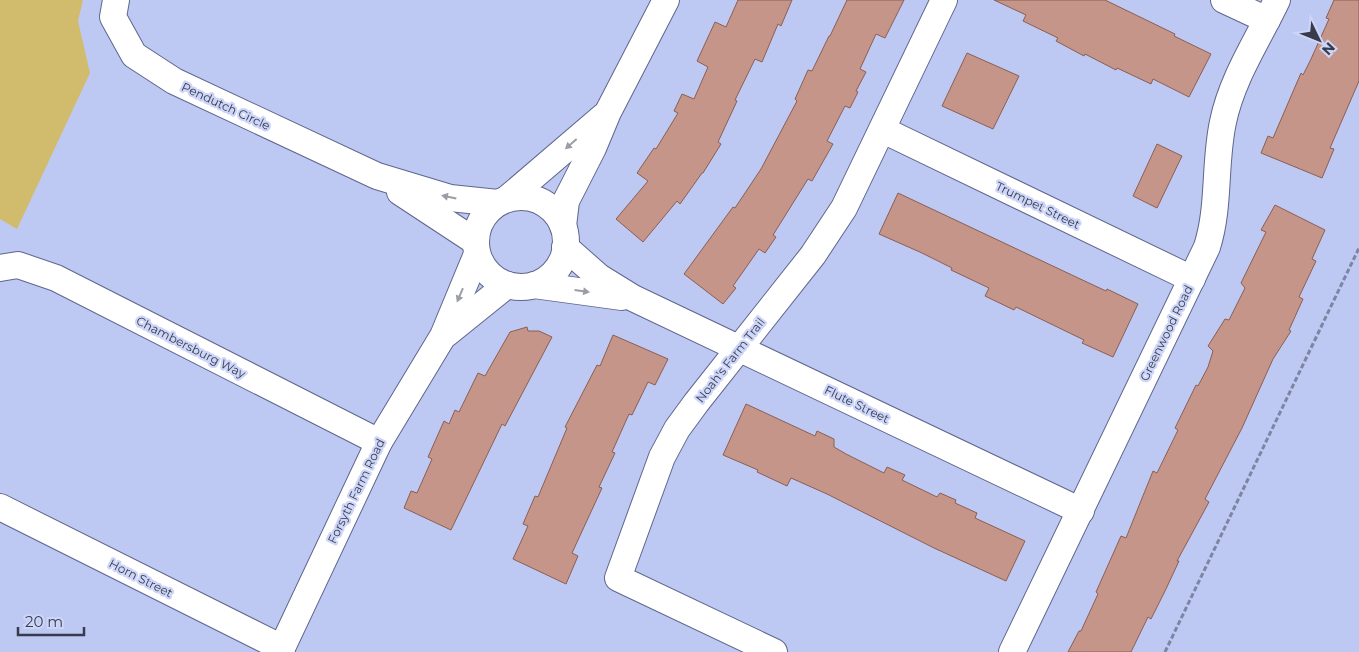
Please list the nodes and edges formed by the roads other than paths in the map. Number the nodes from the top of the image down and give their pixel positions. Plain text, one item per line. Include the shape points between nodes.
1 (116, 0) edge
2 (666, 0) edge
3 (944, 0) edge
4 (1224, 0) edge
5 (1272, 10) edge
6 (608, 112) junction
7 (883, 130) junction
8 (376, 176) junction
9 (503, 201) junction
10 (564, 236) junction
11 (476, 248) junction
12 (0, 268) edge
13 (1192, 279) junction
14 (507, 285) junction
15 (534, 285) junction
16 (633, 298) junction
17 (443, 336) junction
18 (740, 348) junction
19 (379, 442) junction
20 (0, 507) edge
21 (1080, 511) junction
22 (281, 650) edge
23 (774, 652) edge
24 (1012, 652) edge

1 - 8 street, Pendutch Circle via 114,18 134,55 174,81
2 - 6 street
3 - 7 street, Noah's Farm Trail
4 - 5 street
5 - 13 street, Greenwood Road via 1227,105 1220,137 1212,229
6 -> 9 street
6 - 10 street via 566,201
7 - 13 street, Trumpet Street
7 - 18 street, Noah's Farm Trail via 844,208 813,256
9 -> 8 street, Pendutch Circle via 450,198
8 - 11 street, Pendutch Circle
9 - 10 street via 520,197 541,202 554,212
9 - 11 street via 482,220 477,230
10 - 15 street via 561,262 552,274
10 - 16 street, Flute Street via 599,277
11 - 14 street via 488,273
11 -> 17 street, Forsyth Farm Road
12 - 19 street, Chambersburg Way via 18,265 56,278
13 - 21 street, Greenwood Road
14 - 15 street
14 - 17 street, Forsyth Farm Road
15 -> 16 street, Flute Street
16 - 18 street, Flute Street
17 - 19 street, Forsyth Farm Road
18 - 21 street, Flute Street
18 - 23 street, Noah's Farm Trail via 696,403 665,450 618,578
19 - 22 street, Forsyth Farm Road
20 - 22 street, Horn Street
21 - 24 street, Greenwood Road

